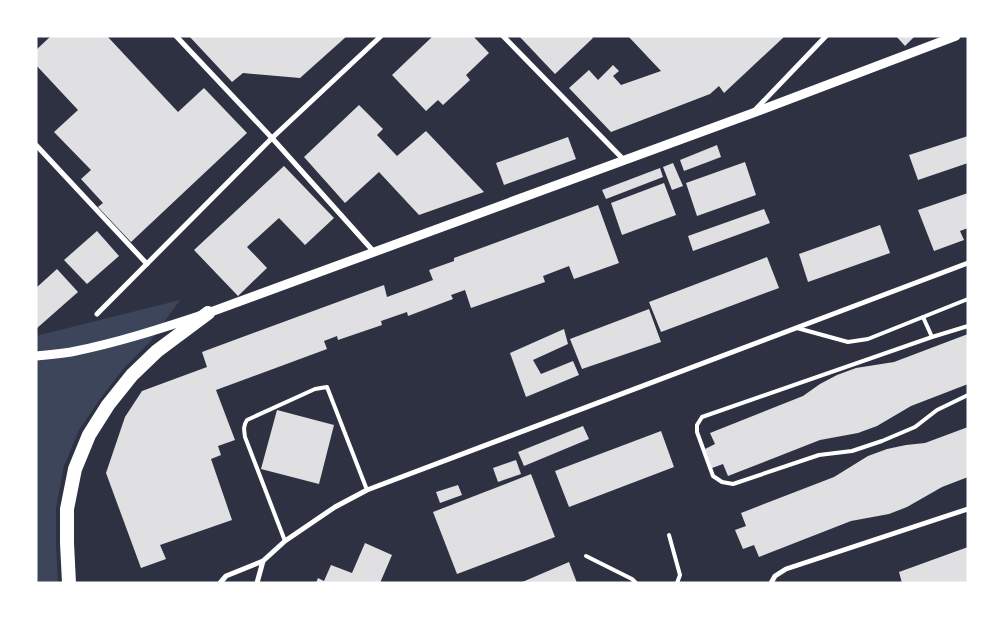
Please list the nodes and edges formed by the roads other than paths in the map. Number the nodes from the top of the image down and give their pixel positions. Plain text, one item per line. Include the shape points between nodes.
1 (176, 36) edge
2 (381, 36) edge
3 (503, 36) edge
4 (826, 36) edge
5 (956, 36) edge
6 (753, 113) junction
7 (272, 138) junction
8 (36, 145) edge
9 (624, 160) junction
10 (375, 253) junction
11 (147, 264) junction
12 (968, 264) edge
13 (968, 299) edge
14 (208, 313) junction
15 (97, 314) dead end
16 (923, 317) junction
17 (968, 326) edge
18 (797, 328) junction
19 (932, 337) junction
20 (36, 356) edge
21 (968, 395) edge
22 (367, 490) junction
23 (968, 508) edge
24 (669, 535) dead end
25 (285, 541) junction
26 (586, 556) dead end
27 (263, 561) junction
28 (69, 583) edge
29 (220, 583) edge
30 (257, 583) edge
31 (636, 583) edge
32 (677, 583) edge
33 (771, 583) edge

1 - 7 street
2 - 7 street
3 - 9 street
4 - 6 street
5 - 6 street
6 - 9 street
7 - 10 street
7 - 11 street
8 - 11 street
9 - 10 street
10 - 14 street
11 - 15 street
12 - 18 street
13 - 16 lane
14 - 20 street via 110,343
14 - 28 highway via 156,351 132,375 89,435 75,469 67,509
16 - 18 lane via 868,339 848,342
16 - 19 lane
17 - 19 lane
18 - 22 street
19 - 21 lane via 702,417 697,432 713,476 733,484 819,454 852,451 915,427 937,410
22 - 25 street
22 - 25 lane via 327,387 247,420 245,436
23 - 33 street via 786,569
24 - 32 lane via 680,575
25 - 27 street
26 - 31 lane
27 - 29 street via 226,576
27 - 30 street

